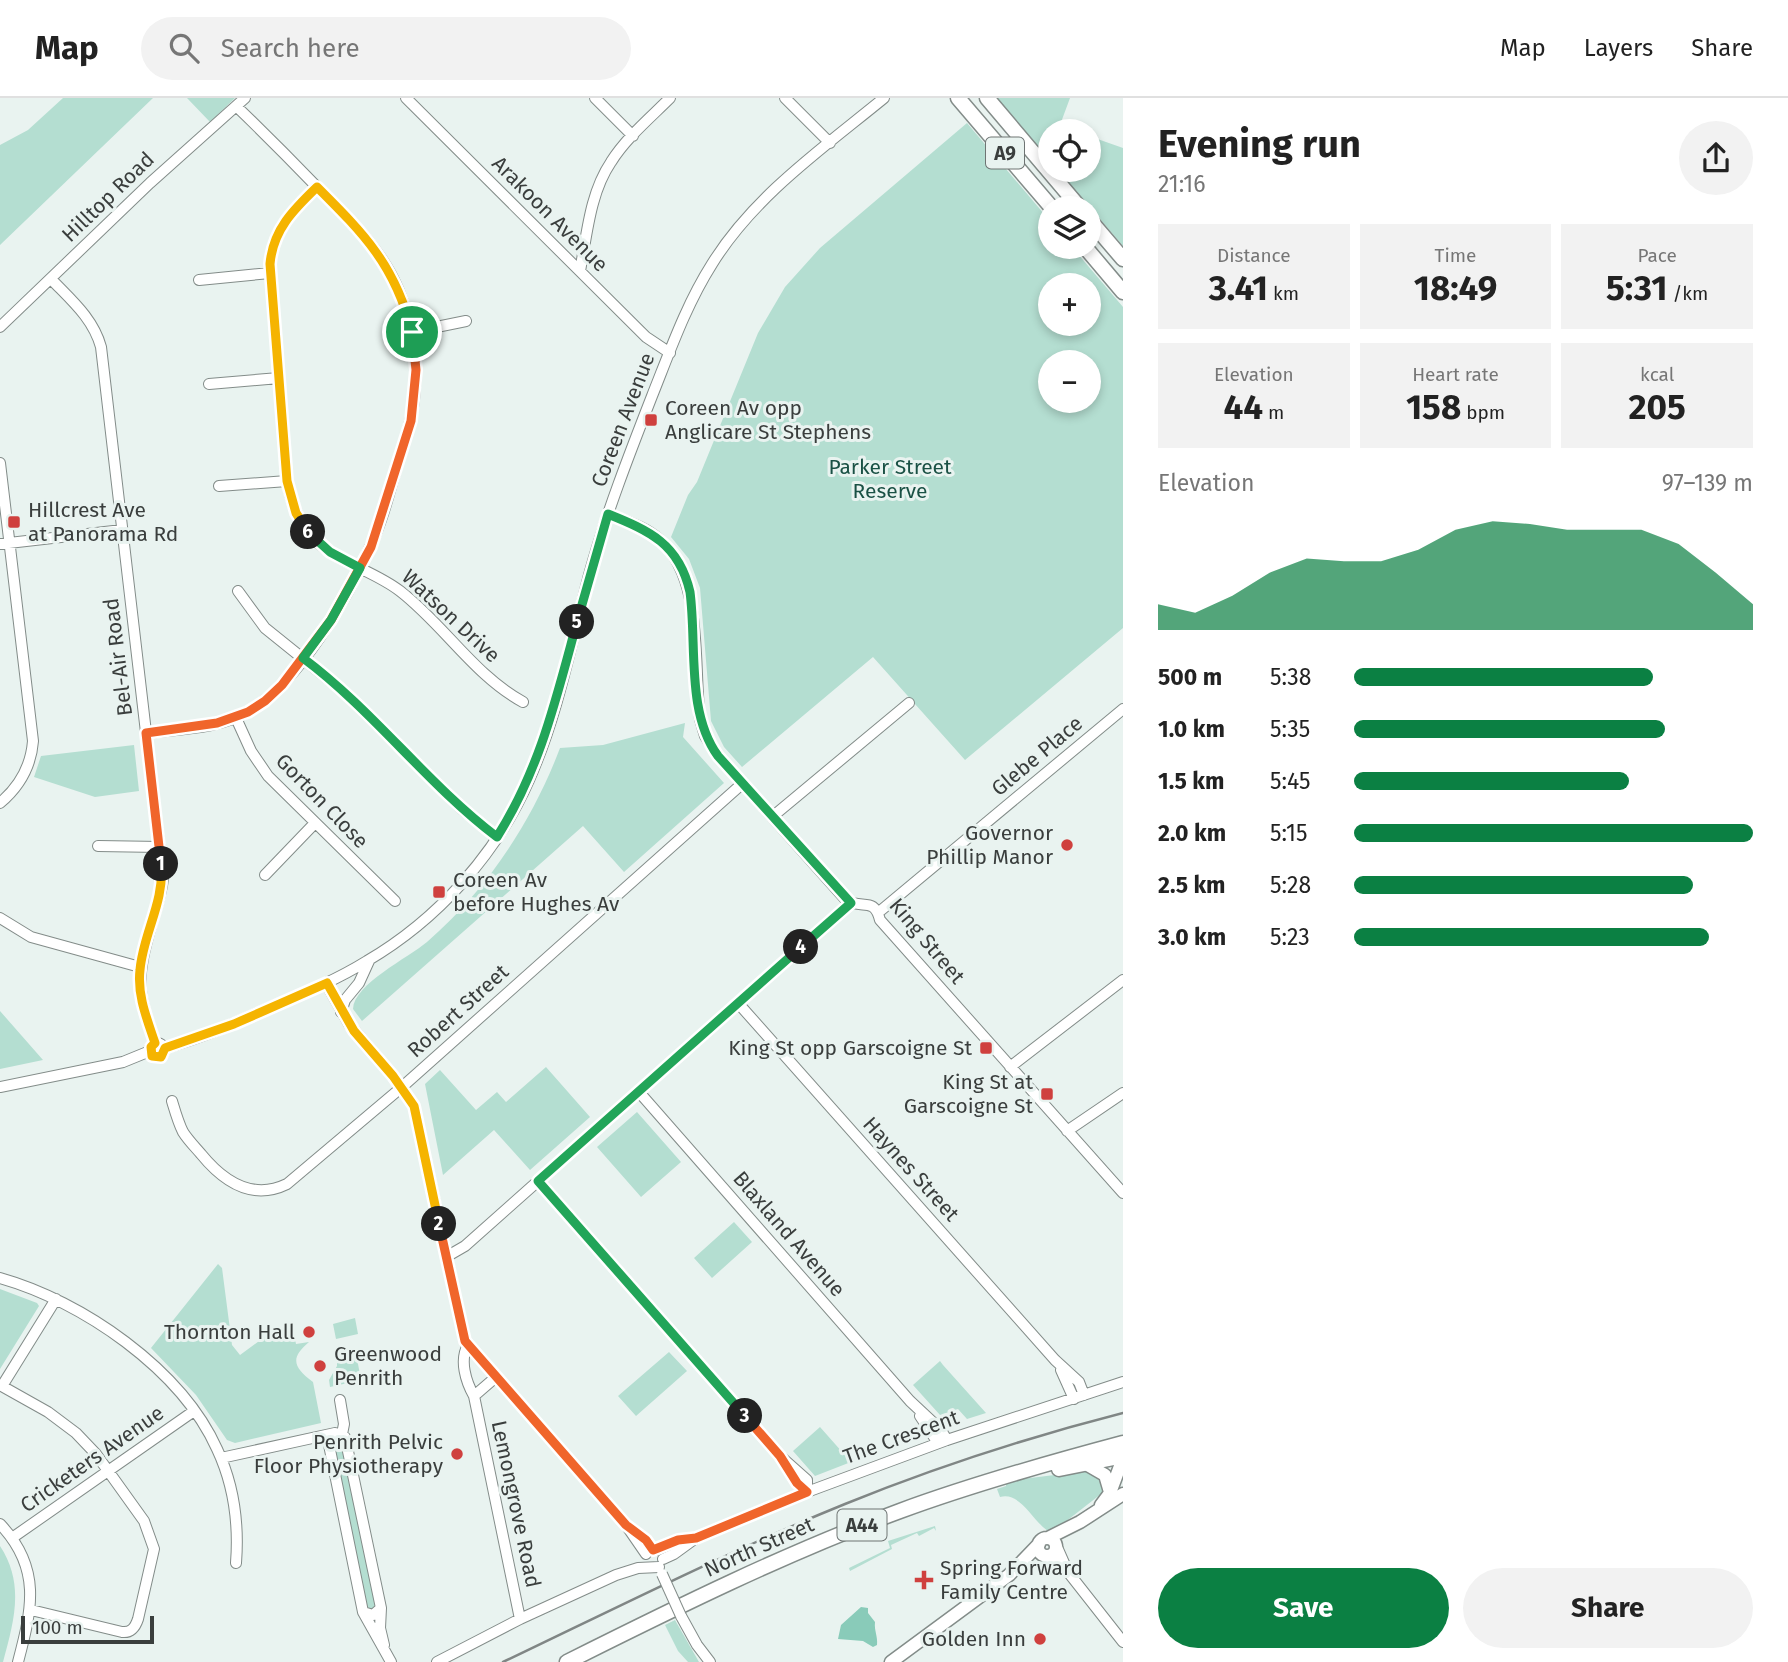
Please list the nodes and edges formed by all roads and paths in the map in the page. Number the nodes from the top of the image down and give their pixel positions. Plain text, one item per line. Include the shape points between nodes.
1 (245, 98) edge
2 (406, 98) edge
3 (595, 98) edge
4 (670, 98) edge
5 (785, 98) edge
6 (884, 98) edge
7 (958, 98) edge
8 (987, 98) edge
9 (236, 106) junction
10 (633, 136) junction
11 (830, 143) junction
12 (317, 187) junction
13 (1042, 196) edge
14 (1070, 196) edge
15 (1101, 233) edge
16 (1095, 259) edge
17 (1123, 259) edge
18 (580, 271) junction
19 (270, 273) junction
20 (51, 279) junction
21 (199, 280) dead end
22 (1123, 292) edge
23 (466, 321) dead end
24 (0, 327) edge
25 (412, 332) junction
26 (670, 353) junction
27 (279, 377) junction
28 (209, 384) dead end
29 (0, 463) edge
30 (287, 481) junction
31 (219, 486) dead end
32 (608, 514) junction
33 (122, 530) junction
34 (5, 544) edge
35 (360, 568) junction
36 (238, 591) dead end
37 (303, 658) junction
38 (523, 702) dead end
39 (909, 703) dead end
40 (1123, 709) edge
41 (236, 718) junction
42 (146, 733) junction
43 (743, 783) junction
44 (0, 803) edge
45 (772, 817) junction
46 (315, 822) junction
47 (497, 837) junction
48 (98, 846) dead end
49 (160, 847) junction
50 (265, 875) dead end
51 (395, 901) dead end
52 (851, 903) junction
53 (879, 912) junction
54 (0, 918) edge
55 (370, 960) junction
56 (140, 967) junction
57 (1123, 980) edge
58 (327, 983) junction
59 (738, 1003) junction
60 (341, 1012) junction
61 (157, 1048) junction
62 (1010, 1067) junction
63 (0, 1087) edge
64 (402, 1087) junction
65 (639, 1092) junction
66 (1123, 1093) edge
67 (172, 1101) dead end
68 (1067, 1131) junction
69 (538, 1181) junction
70 (1123, 1193) edge
71 (446, 1257) junction
72 (0, 1278) edge
73 (56, 1299) junction
74 (468, 1345) junction
75 (496, 1377) junction
76 (1123, 1382) edge
77 (1, 1385) edge
78 (474, 1396) junction
79 (1079, 1397) junction
80 (340, 1401) dead end
81 (194, 1411) junction
82 (342, 1434) junction
83 (327, 1435) junction
84 (942, 1442) junction
85 (1123, 1443) edge
86 (1123, 1457) edge
87 (221, 1458) junction
88 (1086, 1464) junction
89 (109, 1471) junction
90 (1016, 1474) junction
91 (807, 1492) junction
92 (1116, 1493) edge
93 (0, 1524) edge
94 (12, 1538) junction
95 (1050, 1544) junction
96 (1046, 1556) junction
97 (655, 1560) junction
98 (236, 1563) dead end
99 (1068, 1572) junction
100 (1009, 1575) junction
101 (381, 1608) junction
102 (31, 1610) junction
103 (363, 1612) junction
104 (520, 1619) junction
105 (1123, 1642) edge
106 (388, 1657) edge
107 (18, 1662) edge
108 (437, 1662) edge
109 (567, 1662) edge
110 (710, 1662) edge
111 (891, 1662) edge

1 - 9 street, Hilltop Road
2 - 18 street, Arakoon Avenue
3 - 10 street
4 - 10 street
5 - 11 street
6 - 11 street, Coreen Avenue
7 - 13 highway, A9
8 - 14 highway, A9
9 - 12 street
9 - 20 street, Hilltop Road
10 - 18 street via 600,181
11 - 26 street, Coreen Avenue via 772,192 729,240 696,290
12 - 19 street, Watson Drive via 279,230
12 - 25 street via 378,253 399,290
15 - 17 highway
16 - 22 highway
18 - 26 street, Arakoon Avenue via 646,337
19 - 21 street
19 - 27 street, Watson Drive
20 - 24 street, Hilltop Road
20 - 33 street, Bel-Air Road via 84,313 99,340
23 - 25 street
25 - 35 street via 416,370 412,414 381,520
26 - 32 street, Coreen Avenue
27 - 28 street
27 - 30 street, Watson Drive
29 - 34 street
30 - 31 street
30 - 35 street, Watson Drive via 296,513 310,534 330,552
32 - 43 street, King Street via 653,535 681,568 691,599 702,727 714,750
32 - 47 street, Coreen Avenue via 540,753
33 - 34 street
33 - 42 street, Bel-Air Road
34 - 44 street via 33,741 23,777
35 - 37 street
35 - 38 street, Watson Drive via 409,598 494,683
36 - 37 street via 265,628
37 - 41 street via 265,701
37 - 47 street
39 - 45 street
40 - 53 street, Glebe Place
41 - 42 street
41 - 46 street, Gorton Close via 262,768
42 - 49 street, Bel-Air Road
43 - 45 street, King Street
43 - 64 street, Robert Street
45 - 52 street, King Street
46 - 50 street
46 - 51 street, Gorton Close
47 - 55 street, Coreen Avenue via 437,909
48 - 49 street
49 - 56 street, Bel-Air Road via 162,882
52 - 53 street, King Street via 872,905
52 - 59 street
53 - 62 street, King Street via 880,920
54 - 56 street via 23,934
55 - 58 street, Coreen Avenue
55 - 60 street
56 - 61 street, Bel-Air Road via 141,998
57 - 62 street
58 - 60 street, Lemongrove Road
58 - 61 street, Coreen Avenue via 221,1029
59 - 65 street
59 - 79 street, Haynes Street via 1055,1360
60 - 64 street, Lemongrove Road
61 - 63 street, Coreen Avenue via 122,1062
62 - 68 street, King Street
64 - 67 street, Robert Street via 295,1179 267,1191 244,1188 215,1171 184,1134
64 - 71 street, Lemongrove Road via 416,1112
65 - 69 street
65 - 84 street, Blaxland Avenue
66 - 68 street
68 - 70 street, King Street
69 - 71 street via 465,1246
69 - 91 street
71 - 74 street, Lemongrove Road
72 - 73 street
73 - 77 street
73 - 81 street via 138,1352
74 - 75 street
74 - 78 street, Lemongrove Road via 463,1358
75 - 78 street, Lemongrove Road
75 - 97 street
76 - 79 street, The Crescent
77 - 89 street via 66,1425
78 - 104 street, Lemongrove Road
79 - 84 street, The Crescent
80 - 82 street
81 - 87 street
81 - 89 street, Cricketers Avenue
82 - 83 street
82 - 101 street
83 - 87 street
83 - 103 street
84 - 91 street, The Crescent
85 - 90 highway, North Street / A44
86 - 88 highway, North Street / A44
86 - 92 main road
87 - 98 street via 237,1520
88 - 90 highway, North Street / A44
88 - 92 main road via 1105,1475
89 - 94 street, Cricketers Avenue
89 - 102 street via 144,1521 154,1549 135,1627 121,1632
90 - 109 highway, North Street / A44 via 845,1532
91 - 97 street, The Crescent
92 - 95 main road
93 - 94 street
94 - 102 street via 29,1576
95 - 96 main road via 1052,1555
95 - 99 street
95 - 100 main road
96 - 99 street
96 - 100 main road
97 - 104 street, The Crescent
97 - 110 street, bridge via 681,1616
99 - 105 street
100 - 111 main road
101 - 103 street via 373,1615
101 - 106 street via 380,1634
102 - 107 street
103 - 106 street
104 - 108 street, The Crescent

